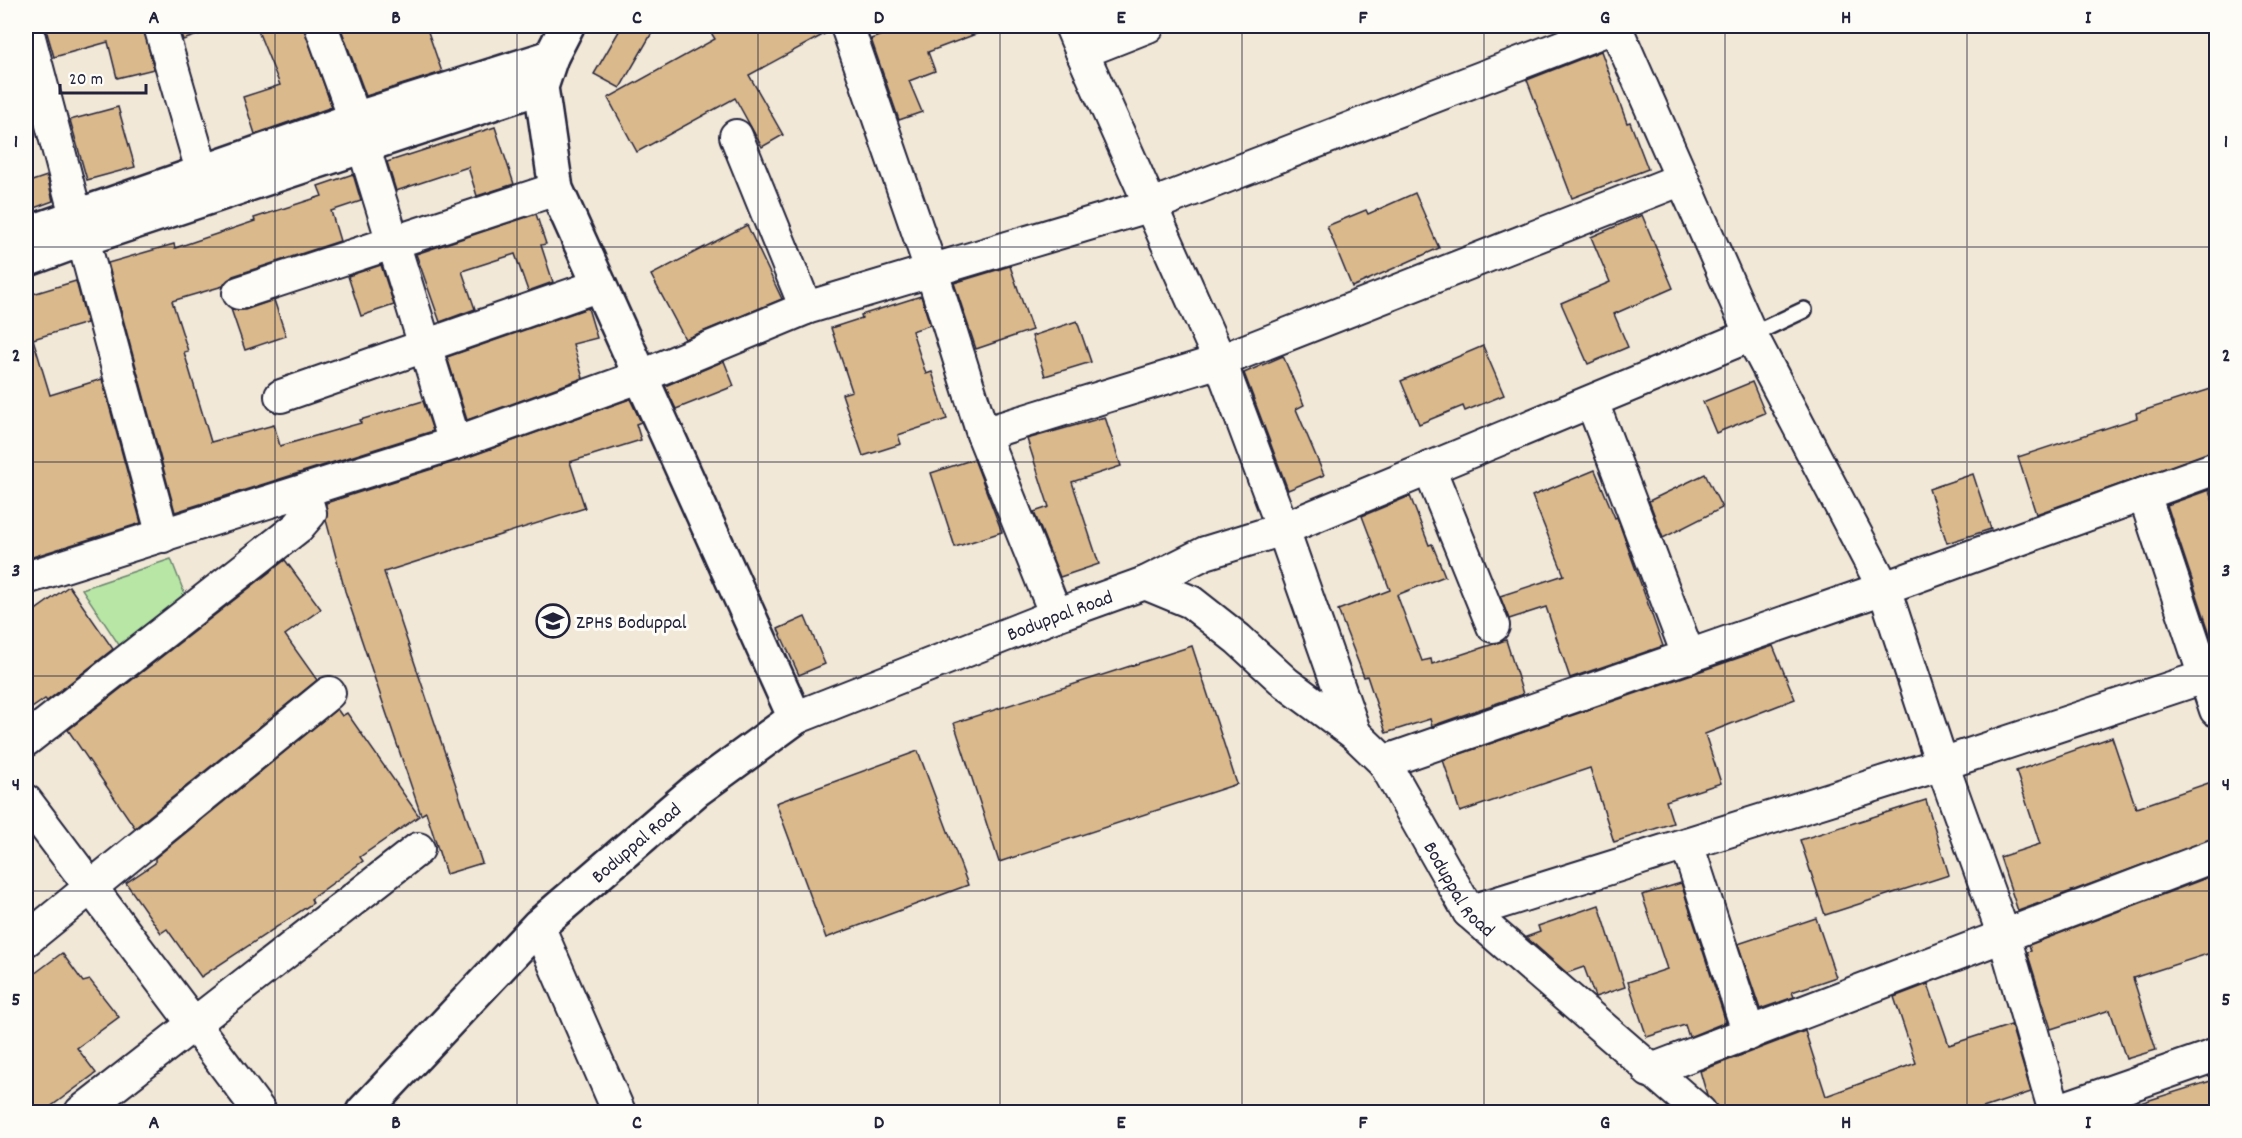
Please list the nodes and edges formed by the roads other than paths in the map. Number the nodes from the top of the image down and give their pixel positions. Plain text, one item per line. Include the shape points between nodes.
1 (26, 26) edge
2 (160, 26) edge
3 (321, 26) edge
4 (567, 26) edge
5 (847, 26) edge
6 (1148, 26) edge
7 (1616, 26) edge
8 (1076, 39) edge
9 (546, 72) junction
10 (359, 132) junction
11 (736, 136) dead end
12 (203, 174) junction
13 (1682, 179) junction
14 (556, 189) junction
15 (1152, 206) junction
16 (79, 228) junction
17 (26, 234) edge
18 (393, 243) junction
19 (26, 260) edge
20 (932, 272) junction
21 (600, 285) junction
22 (239, 293) dead end
23 (806, 308) junction
24 (1804, 310) dead end
25 (1751, 335) junction
26 (425, 346) junction
27 (1220, 361) junction
28 (642, 376) junction
29 (281, 396) dead end
30 (1592, 402) junction
31 (983, 434) junction
32 (455, 443) junction
33 (1429, 468) junction
34 (2217, 468) edge
35 (304, 492) junction
36 (2144, 494) junction
37 (1283, 529) junction
38 (163, 536) junction
39 (26, 578) edge
40 (1145, 583) junction
41 (1884, 588) junction
42 (1056, 615) junction
43 (1493, 626) dead end
44 (1689, 657) junction
45 (2211, 675) edge
46 (329, 693) dead end
47 (2217, 710) edge
48 (795, 718) junction
49 (1355, 734) junction
50 (26, 740) edge
51 (1384, 762) junction
52 (1942, 764) junction
53 (26, 801) edge
54 (1687, 844) junction
55 (417, 849) dead end
56 (2217, 855) edge
57 (91, 885) junction
58 (1469, 912) junction
59 (538, 926) junction
60 (2004, 936) junction
61 (26, 940) edge
62 (195, 1025) junction
63 (1749, 1034) junction
64 (2217, 1054) edge
65 (1649, 1071) junction
66 (2054, 1112) edge
67 (81, 1113) edge
68 (260, 1113) edge
69 (363, 1113) edge
70 (619, 1113) edge
71 (1700, 1113) edge

1 - 16 street
2 - 12 street
3 - 10 street
4 - 9 street
5 - 20 street
6 - 8 street
7 - 13 street
7 - 15 street
8 - 15 street
9 - 10 street
9 - 14 street
10 - 12 street
10 - 16 street
10 - 18 street
11 - 23 street
12 - 16 street
13 - 25 street
13 - 27 street
14 - 18 street
14 - 21 street
15 - 20 street
15 - 27 street
16 - 17 street
16 - 19 street
16 - 38 street
18 - 22 street
18 - 26 street
20 - 23 street
20 - 31 street
21 - 26 street
21 - 28 street
23 - 28 street
24 - 25 lane
25 - 30 street
25 - 41 street
26 - 29 street
26 - 32 street
27 - 31 street
27 - 37 street
28 - 32 street
28 - 48 street
30 - 33 street
30 - 44 street
31 - 42 street
32 - 35 street
33 - 37 street
33 - 43 street
34 - 36 street
35 - 38 street
35 - 50 street via 310,513 298,527
36 - 41 street
36 - 45 street
37 - 40 street via 1205,553
37 - 49 street
38 - 39 street
40 - 42 street, Boduppal Road
40 - 49 street, Boduppal Road via 1191,602 1286,684
41 - 44 street
41 - 52 street
42 - 48 street, Boduppal Road
44 - 51 street
45 - 47 street
45 - 52 street
46 - 57 street
48 - 59 street, Boduppal Road via 695,791
49 - 51 street, Boduppal Road
51 - 58 street, Boduppal Road
52 - 54 street
52 - 60 street
53 - 57 street
54 - 58 street
54 - 63 street
55 - 62 street
56 - 60 street
57 - 61 street
57 - 62 street
58 - 65 street, Boduppal Road
59 - 69 street, Boduppal Road
59 - 70 street
60 - 63 street
60 - 66 street
62 - 67 street
62 - 68 street
63 - 65 street
64 - 66 street
65 - 71 street, Boduppal Road

